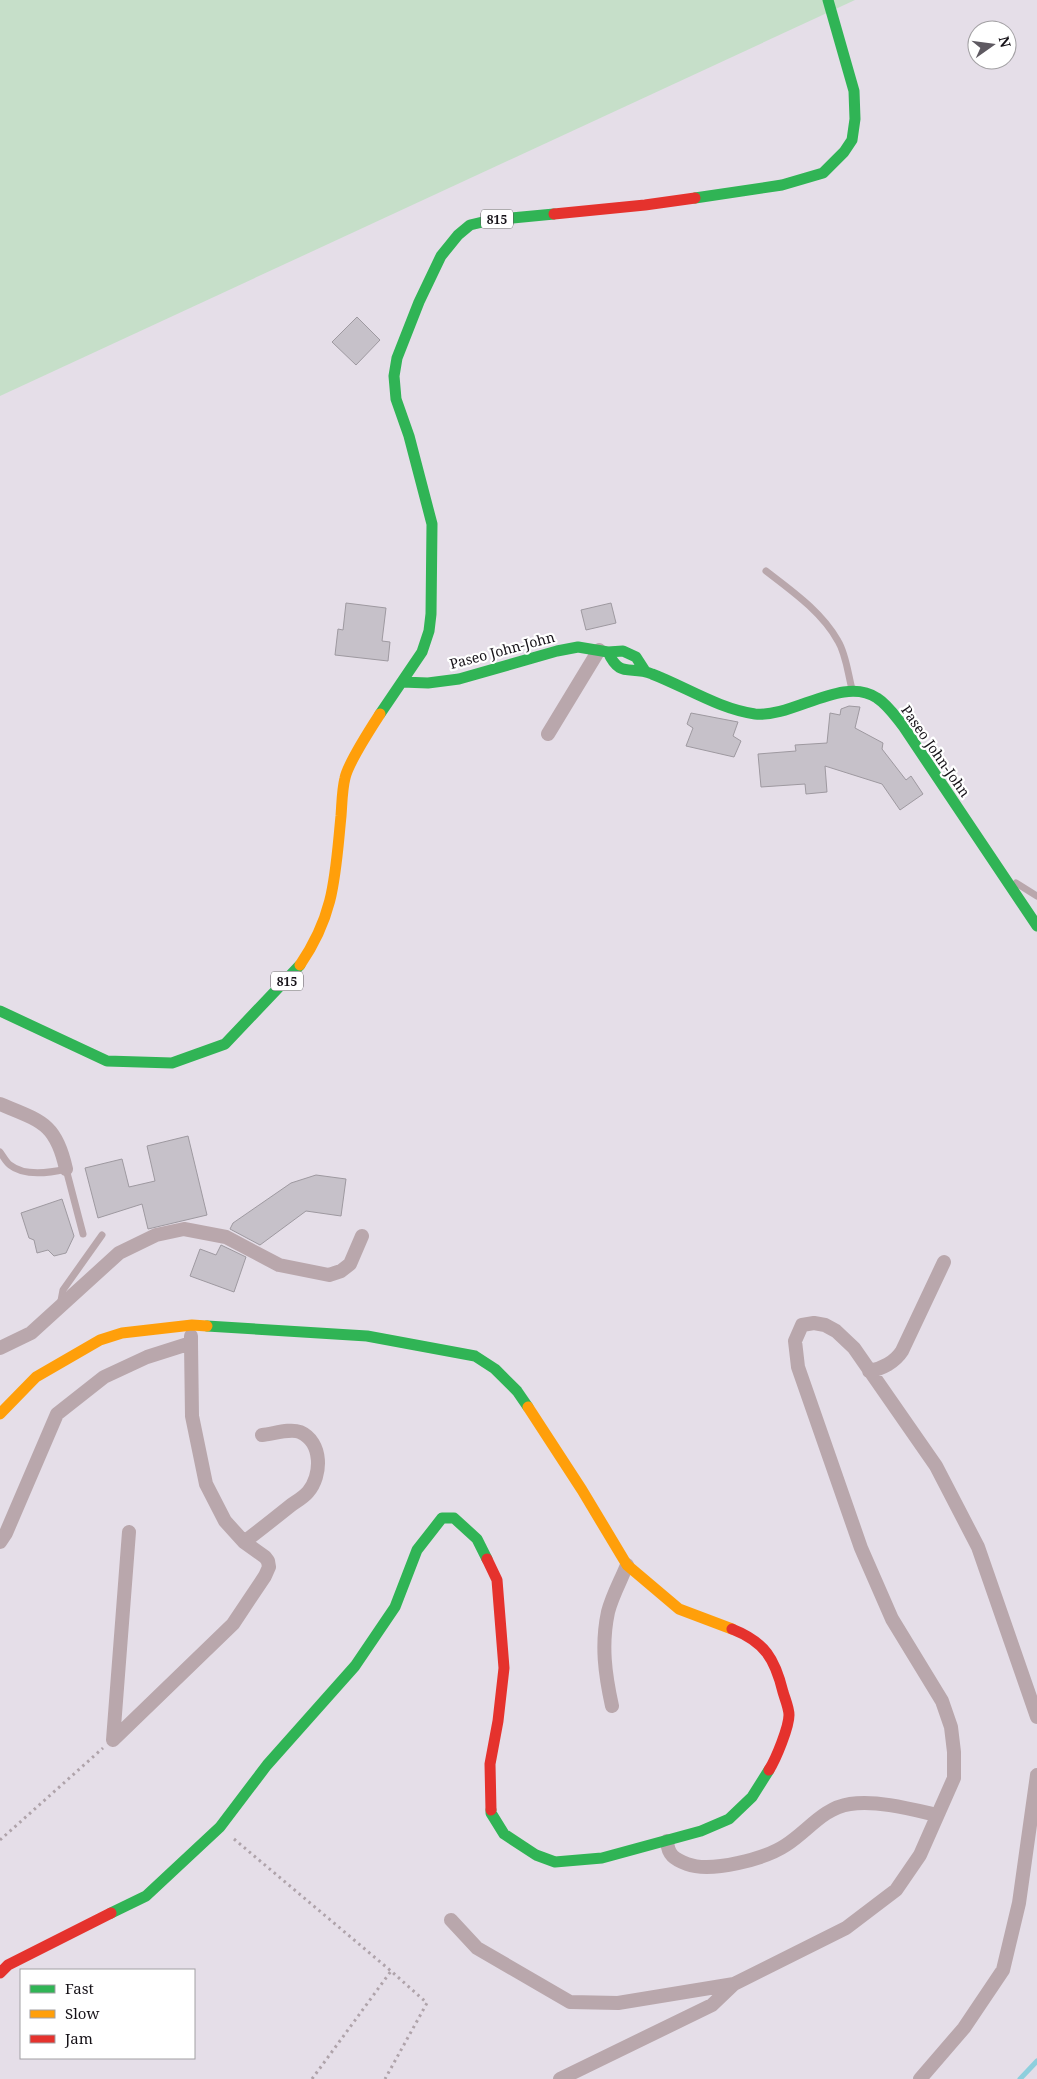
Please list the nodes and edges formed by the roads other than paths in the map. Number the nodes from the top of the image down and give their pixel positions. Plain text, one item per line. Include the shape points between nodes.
1 (828, 0) edge
2 (766, 571) dead end
3 (604, 651) junction
4 (645, 671) junction
5 (402, 682) junction
6 (853, 692) junction
7 (548, 734) dead end
8 (1004, 875) junction
9 (1037, 896) edge
10 (1037, 926) edge
11 (0, 1011) edge
12 (0, 1104) edge
13 (0, 1152) edge
14 (66, 1170) junction
15 (84, 1234) dead end
16 (102, 1235) dead end
17 (362, 1236) dead end
18 (944, 1262) dead end
19 (60, 1307) junction
20 (192, 1325) junction
21 (190, 1342) junction
22 (0, 1348) edge
23 (869, 1371) junction
24 (0, 1414) edge
25 (262, 1435) dead end
26 (128, 1532) dead end
27 (0, 1542) edge
28 (244, 1542) junction
29 (627, 1565) junction
30 (612, 1706) dead end
31 (1037, 1717) edge
32 (1037, 1775) edge
33 (937, 1814) junction
34 (667, 1841) junction
35 (451, 1920) dead end
36 (0, 1972) edge
37 (734, 1984) junction
38 (560, 2079) edge
39 (920, 2079) edge

1 - 5 street, 815 via 854,91 856,119 852,140 823,173 782,186 645,205 491,220 470,225 441,256 401,347 394,376 396,398 432,524 429,631 422,652
2 - 6 lane via 823,620 839,642
3 - 4 street, Paseo John-John via 616,666 628,672
3 - 4 street, Paseo John-John via 623,651 636,657
3 - 5 street, Paseo John-John via 569,648 459,679
3 - 7 street
4 - 6 street, Paseo John-John via 731,707 767,714
5 - 11 street, 815 via 369,731 345,776 334,890 324,922 298,967 226,1044 172,1063 107,1062
6 - 8 street, Paseo John-John via 867,693 891,711
8 - 9 lane
8 - 10 street, Paseo John-John
12 - 14 street via 40,1121 54,1135
13 - 14 lane via 11,1166 31,1172
14 - 15 lane
16 - 19 lane via 63,1290
17 - 19 street via 350,1264 329,1275 280,1265 226,1237 184,1229 156,1235 119,1253
18 - 23 street via 897,1359 878,1370
19 - 22 street via 31,1333
20 - 21 street
20 - 24 street via 122,1333 100,1340 36,1378
20 - 29 street via 367,1336 475,1356 495,1369 517,1391
21 - 27 street via 104,1377 58,1414
21 - 28 street via 192,1416 206,1484 225,1521
23 - 31 street via 936,1466 978,1547
23 - 33 street via 854,1348 836,1331 814,1323 802,1325 795,1341 798,1367 861,1548 892,1618 942,1701 951,1727 954,1778
25 - 28 street via 300,1432 311,1440 319,1460 309,1492
26 - 28 street via 113,1740 234,1624 268,1567 266,1557
29 - 30 street via 609,1611 604,1644 604,1666
29 - 34 street via 680,1609 746,1635 765,1651 777,1668 789,1715 776,1759 752,1797 729,1819
32 - 39 street via 1020,1903 1003,1970 964,2028
33 - 34 street via 900,1807 850,1804 819,1817 786,1845 721,1868 690,1866 674,1860 667,1851
33 - 37 street via 920,1855 896,1890 846,1928
34 - 36 street via 602,1858 555,1862 536,1855 504,1834 496,1824 491,1813 490,1764 504,1668 497,1580 477,1539 454,1518 442,1518 417,1550 394,1607 355,1666 267,1765 220,1827 146,1896 8,1965
35 - 37 street via 477,1948 570,2002 618,2003
37 - 38 street via 712,2005

